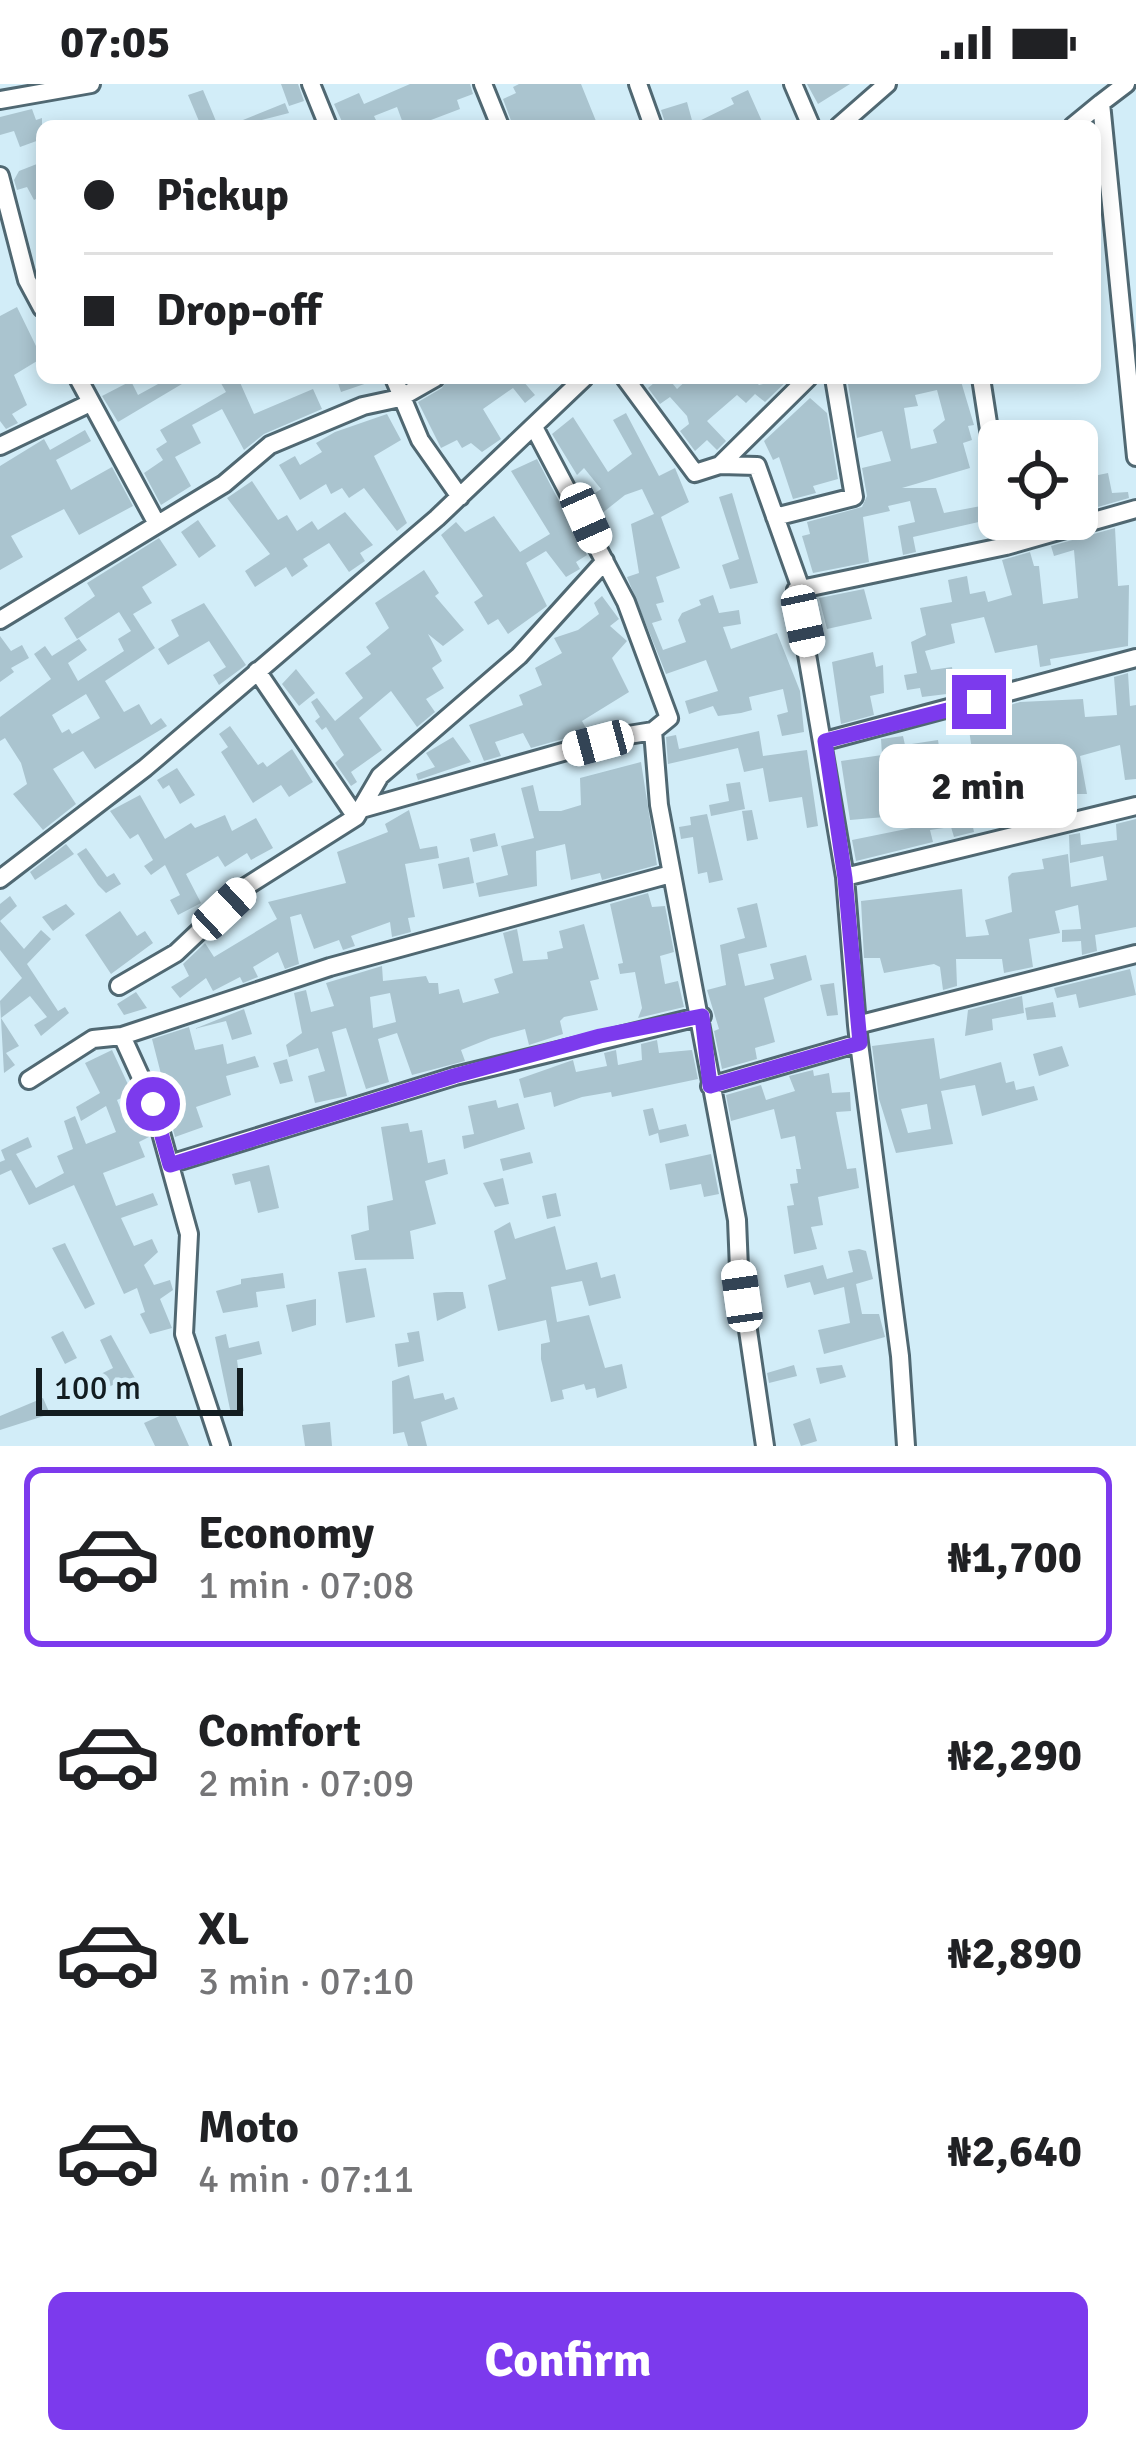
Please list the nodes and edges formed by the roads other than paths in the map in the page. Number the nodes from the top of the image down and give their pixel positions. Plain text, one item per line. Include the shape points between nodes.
1 (91, 84) edge
2 (311, 84) edge
3 (483, 84) edge
4 (638, 84) edge
5 (793, 84) edge
6 (887, 84) edge
7 (1126, 84) edge
8 (0, 100) edge
9 (1101, 103) junction
10 (326, 120) edge
11 (498, 120) edge
12 (651, 120) edge
13 (808, 120) edge
14 (846, 120) edge
15 (1080, 120) edge
16 (0, 176) edge
17 (36, 297) edge
18 (81, 384) edge
19 (396, 384) edge
20 (424, 384) edge
21 (578, 384) edge
22 (629, 384) edge
23 (802, 384) edge
24 (836, 384) edge
25 (982, 384) edge
26 (400, 398) junction
27 (1132, 399) edge
28 (90, 403) junction
29 (988, 420) edge
30 (536, 429) junction
31 (0, 446) edge
32 (1136, 457) edge
33 (720, 465) junction
34 (460, 497) junction
35 (1136, 509) edge
36 (775, 517) junction
37 (157, 524) junction
38 (1005, 540) edge
39 (1006, 546) junction
40 (605, 561) junction
41 (800, 589) junction
42 (0, 620) edge
43 (1136, 658) edge
44 (257, 671) junction
45 (653, 731) junction
46 (825, 741) junction
47 (1136, 806) edge
48 (360, 813) junction
49 (671, 874) junction
50 (845, 878) junction
51 (0, 879) edge
52 (1136, 954) edge
53 (119, 986) dead end
54 (702, 1016) junction
55 (858, 1034) junction
56 (122, 1036) junction
57 (29, 1080) dead end
58 (710, 1086) junction
59 (170, 1165) junction
60 (220, 1446) edge
61 (765, 1446) edge
62 (906, 1446) edge

1 - 8 street
2 - 10 street
3 - 11 street
4 - 12 street
5 - 13 street
6 - 14 street
7 - 9 street
9 - 15 street
9 - 27 street
16 - 17 street
18 - 28 street
19 - 26 street
20 - 26 street
21 - 30 street
22 - 33 street via 695,473
23 - 33 street
24 - 36 street via 854,497
25 - 29 street
26 - 34 street
26 - 37 street via 270,445
27 - 32 street
28 - 31 street
28 - 37 street
30 - 34 street
30 - 40 street
33 - 36 street via 758,466
34 - 44 street
35 - 39 street
36 - 41 street
37 - 42 street
38 - 39 street
39 - 41 street
40 - 45 street via 669,718
40 - 48 street via 519,656 380,776
41 - 46 street
43 - 46 street
44 - 48 street
44 - 51 street
45 - 48 street
45 - 49 street
46 - 50 street
47 - 50 street
48 - 53 street via 248,886 176,953
49 - 54 street
49 - 56 street via 330,967
50 - 55 street
52 - 55 street
54 - 58 street
54 - 59 street via 454,1076
55 - 58 street
55 - 62 street
56 - 57 street via 93,1039
56 - 59 street
58 - 61 street via 737,1220
59 - 60 street via 189,1234 184,1334

